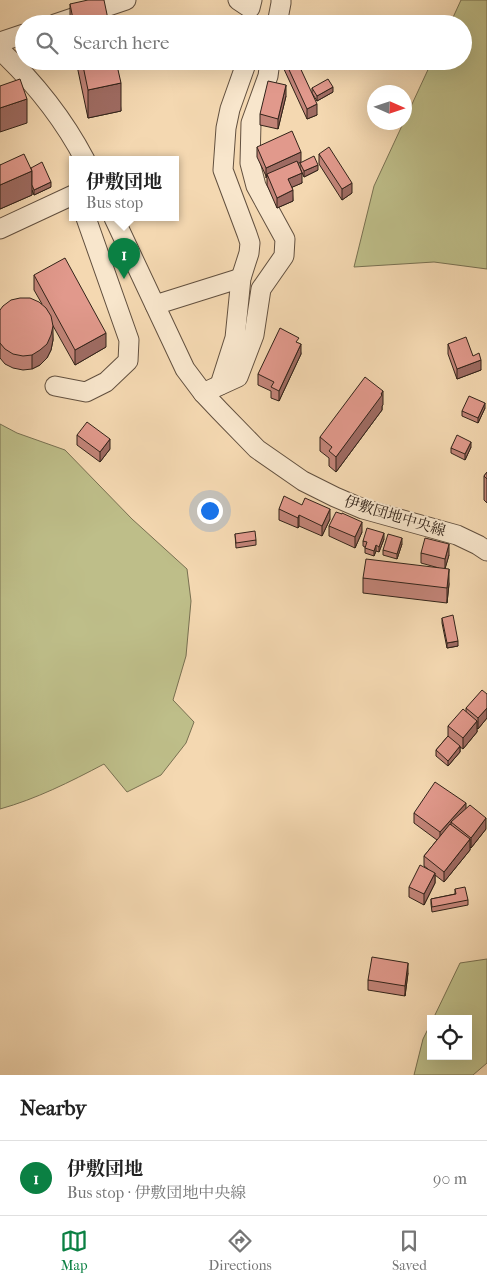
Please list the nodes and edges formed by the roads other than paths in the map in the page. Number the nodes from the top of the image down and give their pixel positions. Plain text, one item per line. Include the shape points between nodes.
1 (126, 0) edge
2 (281, 0) edge
3 (82, 15) edge
4 (279, 15) edge
5 (15, 37) edge
6 (0, 42) edge
7 (0, 50) edge
8 (15, 64) edge
9 (20, 70) edge
10 (244, 70) edge
11 (269, 70) edge
12 (82, 156) edge
13 (69, 197) edge
14 (87, 221) edge
15 (115, 221) edge
16 (0, 229) edge
17 (241, 278) junction
18 (156, 305) junction
19 (56, 386) dead end
20 (212, 389) junction
21 (487, 551) edge

1 - 3 street
2 - 4 street
5 - 6 street
7 - 8 street
9 - 12 street via 57,116
10 - 17 street via 226,128 223,170 250,243
11 - 20 street via 251,123 250,163 256,186 285,239 284,256 262,290 254,335 238,377
13 - 16 street
14 - 19 street via 129,340 128,361 106,382 86,392
15 - 18 street, 伊敷団地中央線
17 - 18 street
17 - 20 street via 235,338
18 - 20 street, 伊敷団地中央線 via 186,369
20 - 21 street, 伊敷団地中央線 via 231,424 257,449 303,481 363,509 458,535

